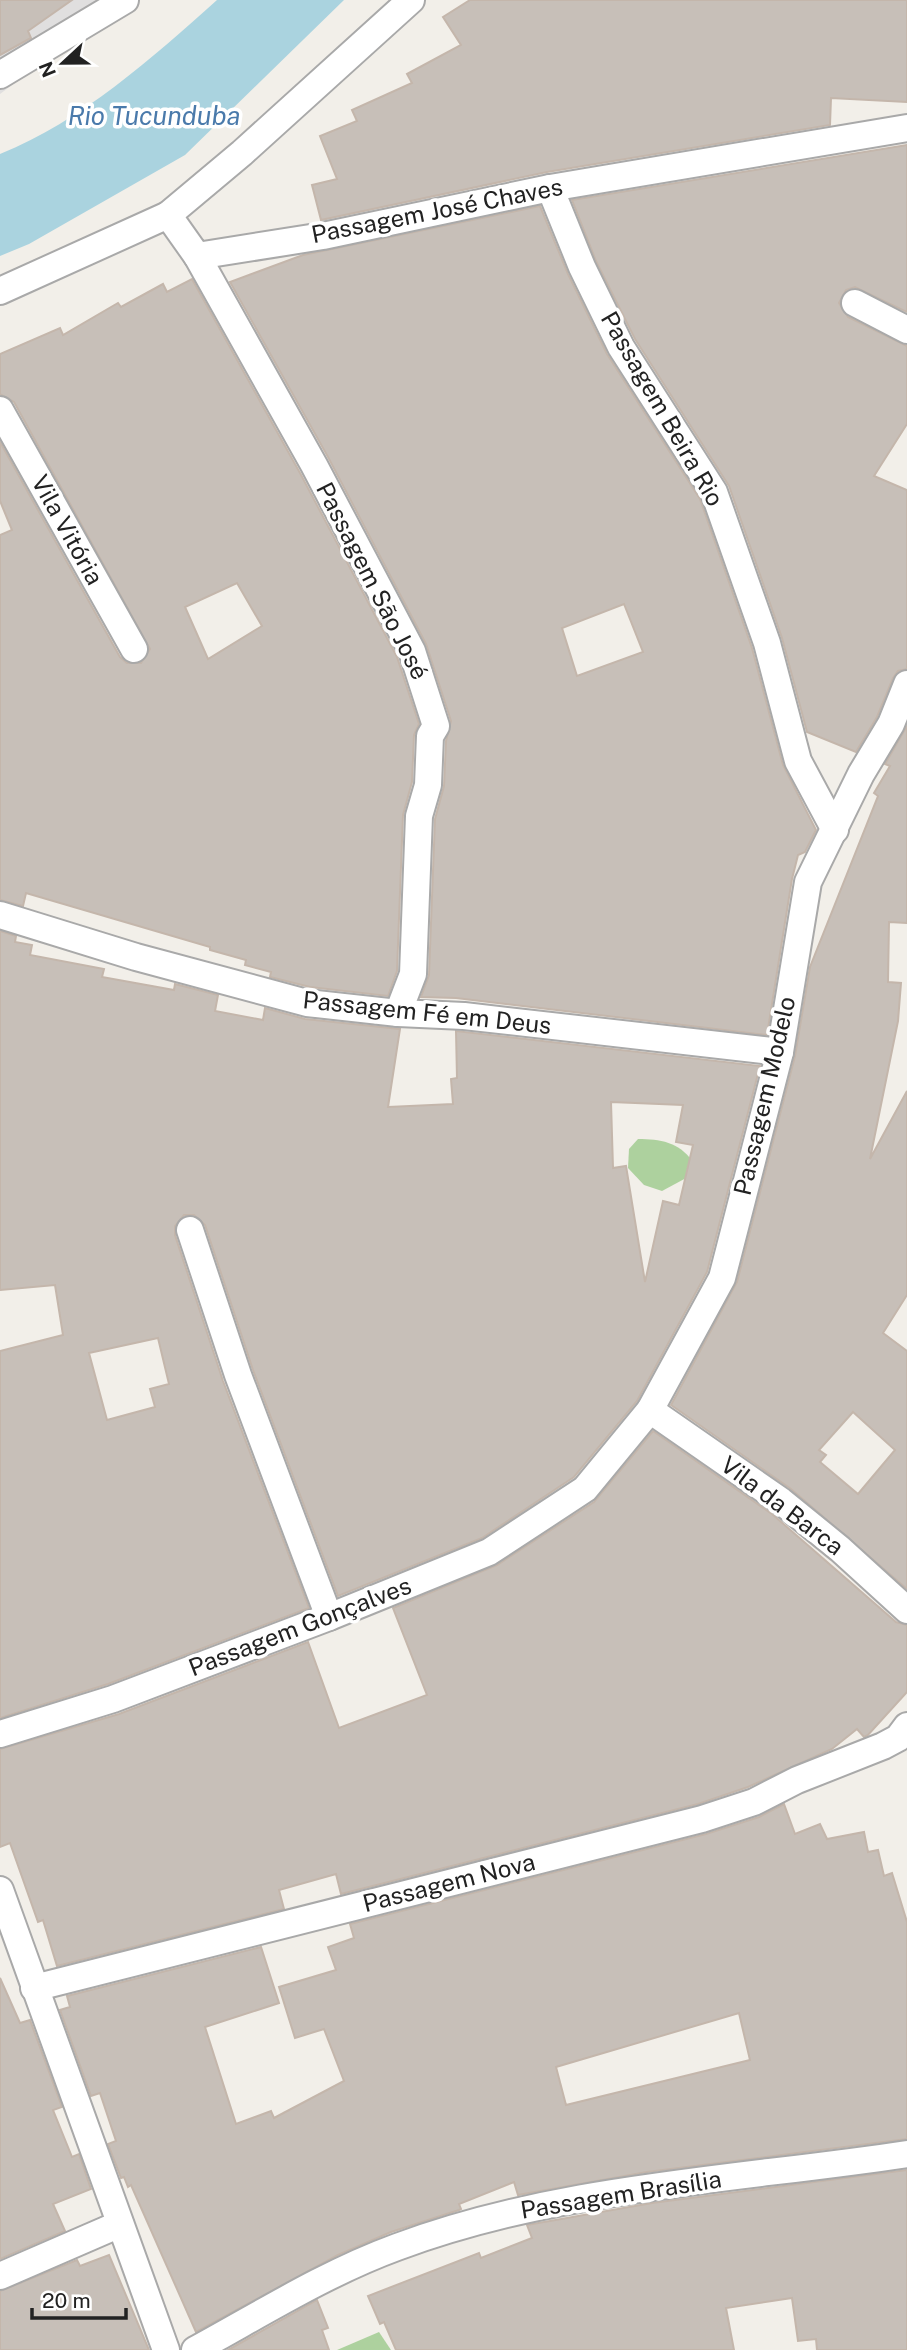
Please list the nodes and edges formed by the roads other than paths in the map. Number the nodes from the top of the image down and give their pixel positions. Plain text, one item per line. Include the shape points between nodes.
1 (125, 0) edge
2 (411, 0) edge
3 (0, 75) edge
4 (907, 128) edge
5 (550, 187) junction
6 (167, 215) junction
7 (197, 256) junction
8 (0, 291) edge
9 (855, 303) dead end
10 (907, 330) edge
11 (0, 410) edge
12 (134, 649) dead end
13 (907, 684) edge
14 (835, 830) junction
15 (0, 915) edge
16 (398, 1013) junction
17 (780, 1052) junction
18 (190, 1230) dead end
19 (650, 1410) junction
20 (585, 1489) joint
21 (907, 1611) edge
22 (329, 1617) junction
23 (0, 1734) edge
24 (904, 1740) edge
25 (0, 1890) edge
26 (34, 1988) junction
27 (907, 2154) edge
28 (120, 2224) junction
29 (0, 2276) edge
30 (166, 2350) edge
31 (195, 2350) edge

1 - 3 street
2 - 6 street
4 - 5 street, Passagem José Chaves
5 - 7 street, Passagem José Chaves via 323,236
5 - 14 street, Passagem Beira Rio via 621,347 715,492 767,643 798,761
6 - 7 street
6 - 8 street
7 - 16 street, Passagem São José via 412,651 436,726 430,736 428,785 419,816 413,974
9 - 10 street
11 - 12 street, Vila Vitória
13 - 14 street, Passagem Modelo
14 - 17 street, Passagem Modelo via 808,882
15 - 16 street, Passagem Fé em Deus via 307,1003
16 - 17 street, Passagem Fé em Deus via 464,1016
17 - 19 street, Passagem Modelo via 722,1278
18 - 22 street via 238,1375
19 - 20 street, Passagem Modelo
19 - 21 street, Vila da Barca via 781,1501
20 - 22 street, Passagem Gonçalves via 489,1552
22 - 23 street, Passagem Gonçalves via 113,1699
24 - 26 street, Passagem Nova via 702,1819
25 - 26 street
26 - 28 street
27 - 31 street, Passagem Brasília via 578,2197 482,2220 397,2247 317,2282
28 - 29 street
28 - 30 street

